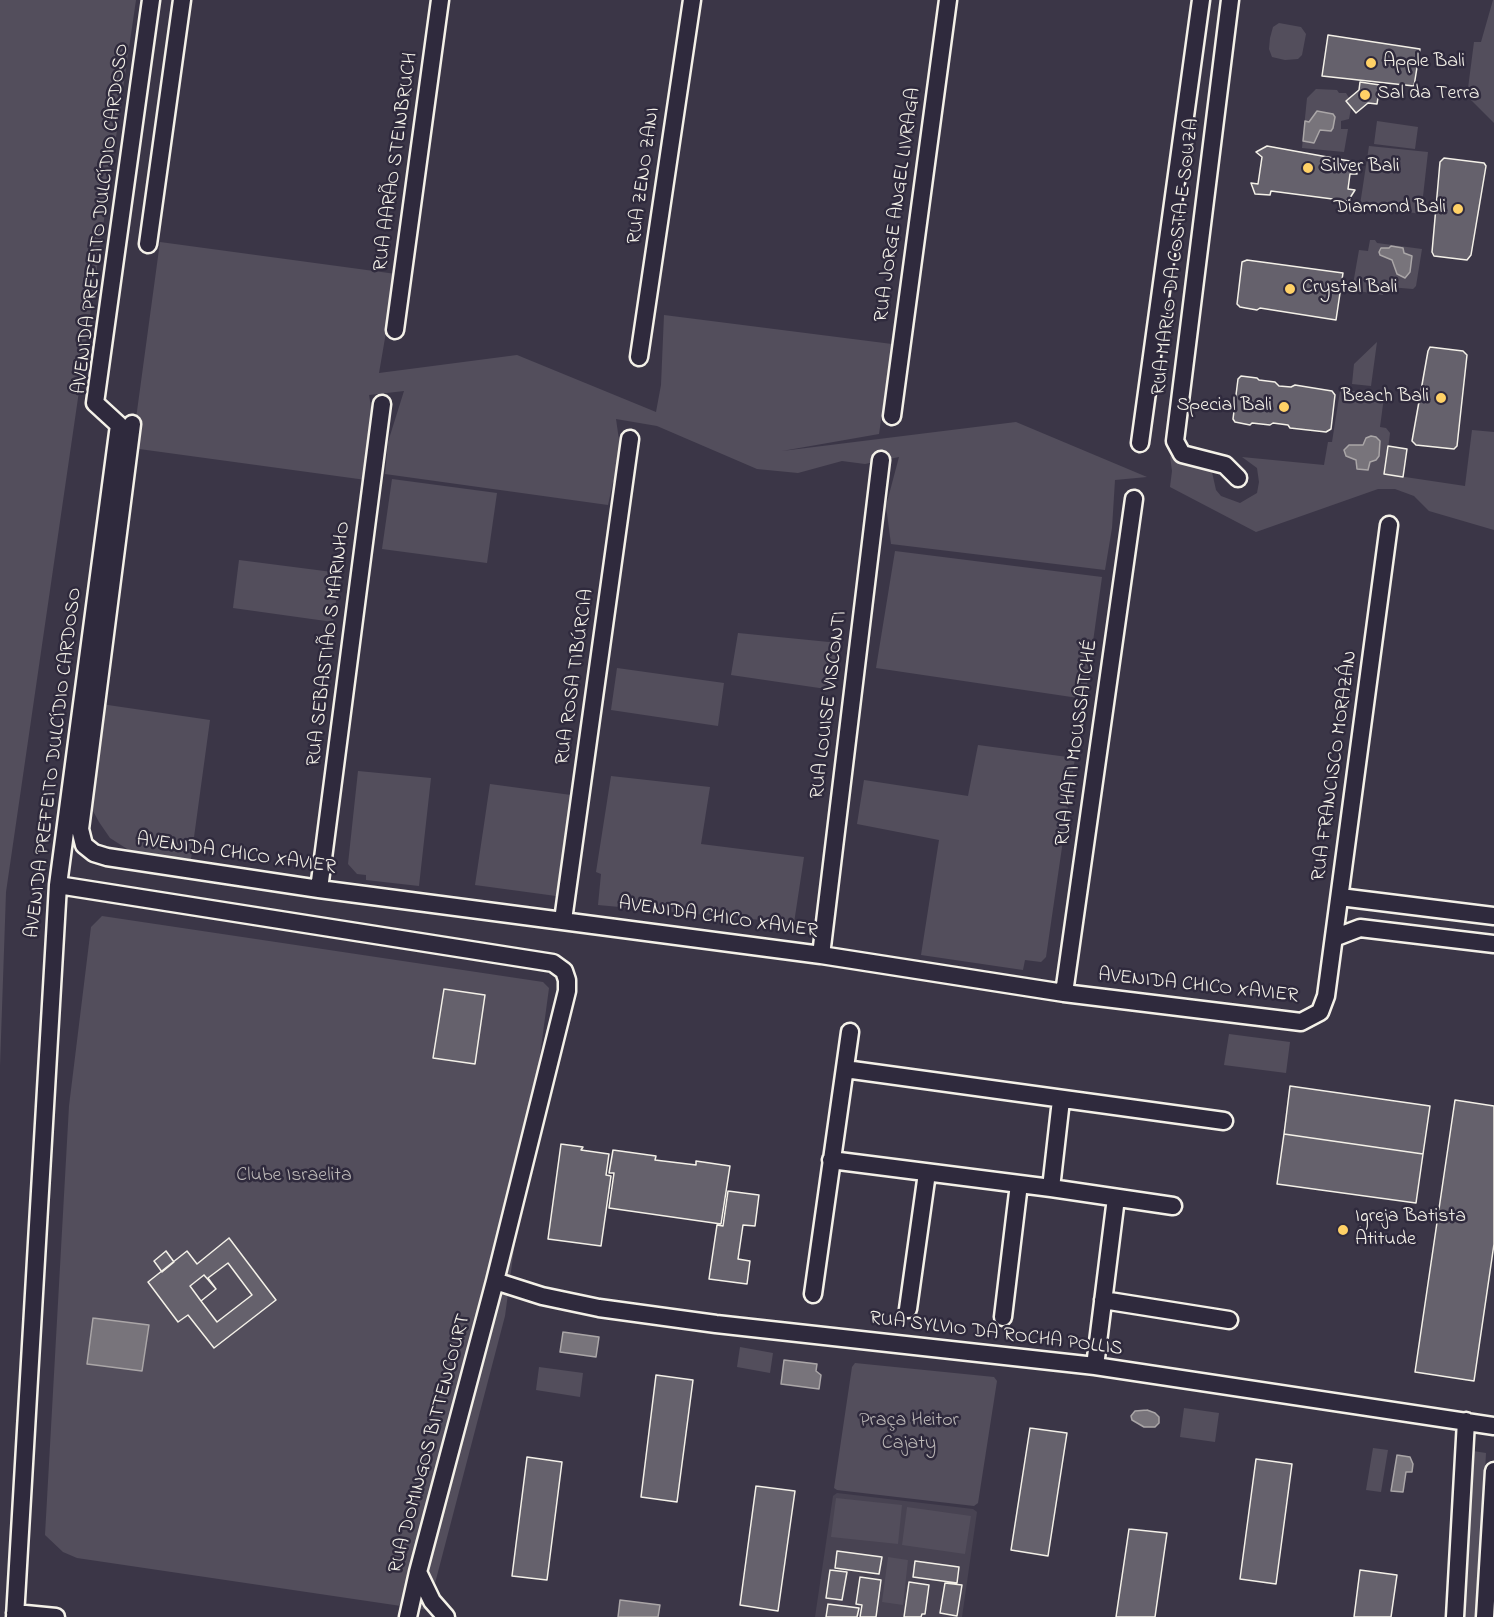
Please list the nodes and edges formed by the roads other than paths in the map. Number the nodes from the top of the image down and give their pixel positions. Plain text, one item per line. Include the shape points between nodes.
1 (151, 0) edge
2 (182, 0) edge
3 (440, 0) edge
4 (692, 0) edge
5 (948, 0) edge
6 (1201, 0) edge
7 (1230, 0) edge
8 (148, 244) dead end
9 (395, 330) dead end
10 (639, 357) dead end
11 (382, 404) dead end
12 (892, 416) dead end
13 (132, 424) dead end
14 (630, 439) dead end
15 (1140, 442) dead end
16 (881, 460) dead end
17 (1238, 478) dead end
18 (1134, 499) dead end
19 (1389, 525) dead end
20 (107, 857) joint
21 (58, 885) junction
22 (319, 889) junction
23 (1340, 897) junction
24 (1494, 916) edge
25 (563, 920) junction
26 (1334, 938) junction
27 (1494, 944) edge
28 (821, 955) junction
29 (1065, 993) junction
30 (1320, 1012) joint
31 (850, 1032) dead end
32 (845, 1069) junction
33 (1061, 1100) junction
34 (1224, 1121) dead end
35 (831, 1160) junction
36 (927, 1173) junction
37 (1019, 1184) junction
38 (1051, 1188) junction
39 (1116, 1198) junction
40 (1173, 1206) dead end
41 (495, 1281) junction
42 (813, 1294) dead end
43 (1103, 1300) junction
44 (908, 1309) dead end
45 (1003, 1317) dead end
46 (1229, 1320) dead end
47 (1095, 1366) junction
48 (1466, 1421) junction
49 (1494, 1426) edge
50 (1494, 1471) edge
51 (418, 1572) junction
52 (15, 1615) edge
53 (56, 1617) edge
54 (408, 1617) edge
55 (446, 1617) edge
56 (1455, 1617) edge
57 (1485, 1617) edge

1 - 21 street, AVENIDA PREFEITO DULCÍDIO CARDOSO via 95,403 119,424
2 - 8 street
3 - 9 street, RUA AARÃO STEINBRUCH
4 - 10 street, RUA ZENO ZANI
5 - 12 street, RUA JORGE ANGEL LIVRAGA
6 - 15 street, RUA MARLO DA COSTA E SOUZA
7 - 17 street, RUA MARLO DA COSTA E SOUZA via 1175,441 1182,454 1225,465
11 - 22 street, RUA SEBASTIÃO S MARINHO
13 - 20 street, AVENIDA PREFEITO DULCÍDIO CARDOSO via 80,829 84,844
14 - 25 street, RUA ROSA TIBÚRCIA
16 - 28 street, RUA LOUISE VISCONTI
18 - 29 street, RUA HATI MOUSSATCHÉ
19 - 23 street, RUA FRANCISCO MORAZÁN
20 - 22 street, AVENIDA CHICO XAVIER
21 - 41 street via 553,963 564,970 567,991
21 - 52 street, AVENIDA PREFEITO DULCÍDIO CARDOSO
22 - 25 street, AVENIDA CHICO XAVIER
23 - 24 street
23 - 26 street, RUA FRANCISCO MORAZÁN
25 - 28 street, AVENIDA CHICO XAVIER
26 - 27 street via 1360,928
26 - 30 street, RUA FRANCISCO MORAZÁN
28 - 29 street, AVENIDA CHICO XAVIER
29 - 30 street, AVENIDA CHICO XAVIER via 1301,1022
31 - 32 street
32 - 33 street
32 - 35 street
33 - 34 street
33 - 38 street
35 - 36 street
35 - 42 street
36 - 37 street
36 - 44 street
37 - 38 street
37 - 45 street
38 - 39 street
39 - 40 street
39 - 43 street
41 - 47 street, RUA SYLVIO DA ROCHA POLLIS via 599,1308
41 - 51 street, RUA DOMINGOS BITTENCOURT
43 - 46 street
43 - 47 street
47 - 48 street, RUA SYLVIO DA ROCHA POLLIS
48 - 49 street, RUA SYLVIO DA ROCHA POLLIS
48 - 56 street
50 - 57 street
51 - 54 street, RUA DOMINGOS BITTENCOURT
51 - 55 street via 432,1601
52 - 53 street

